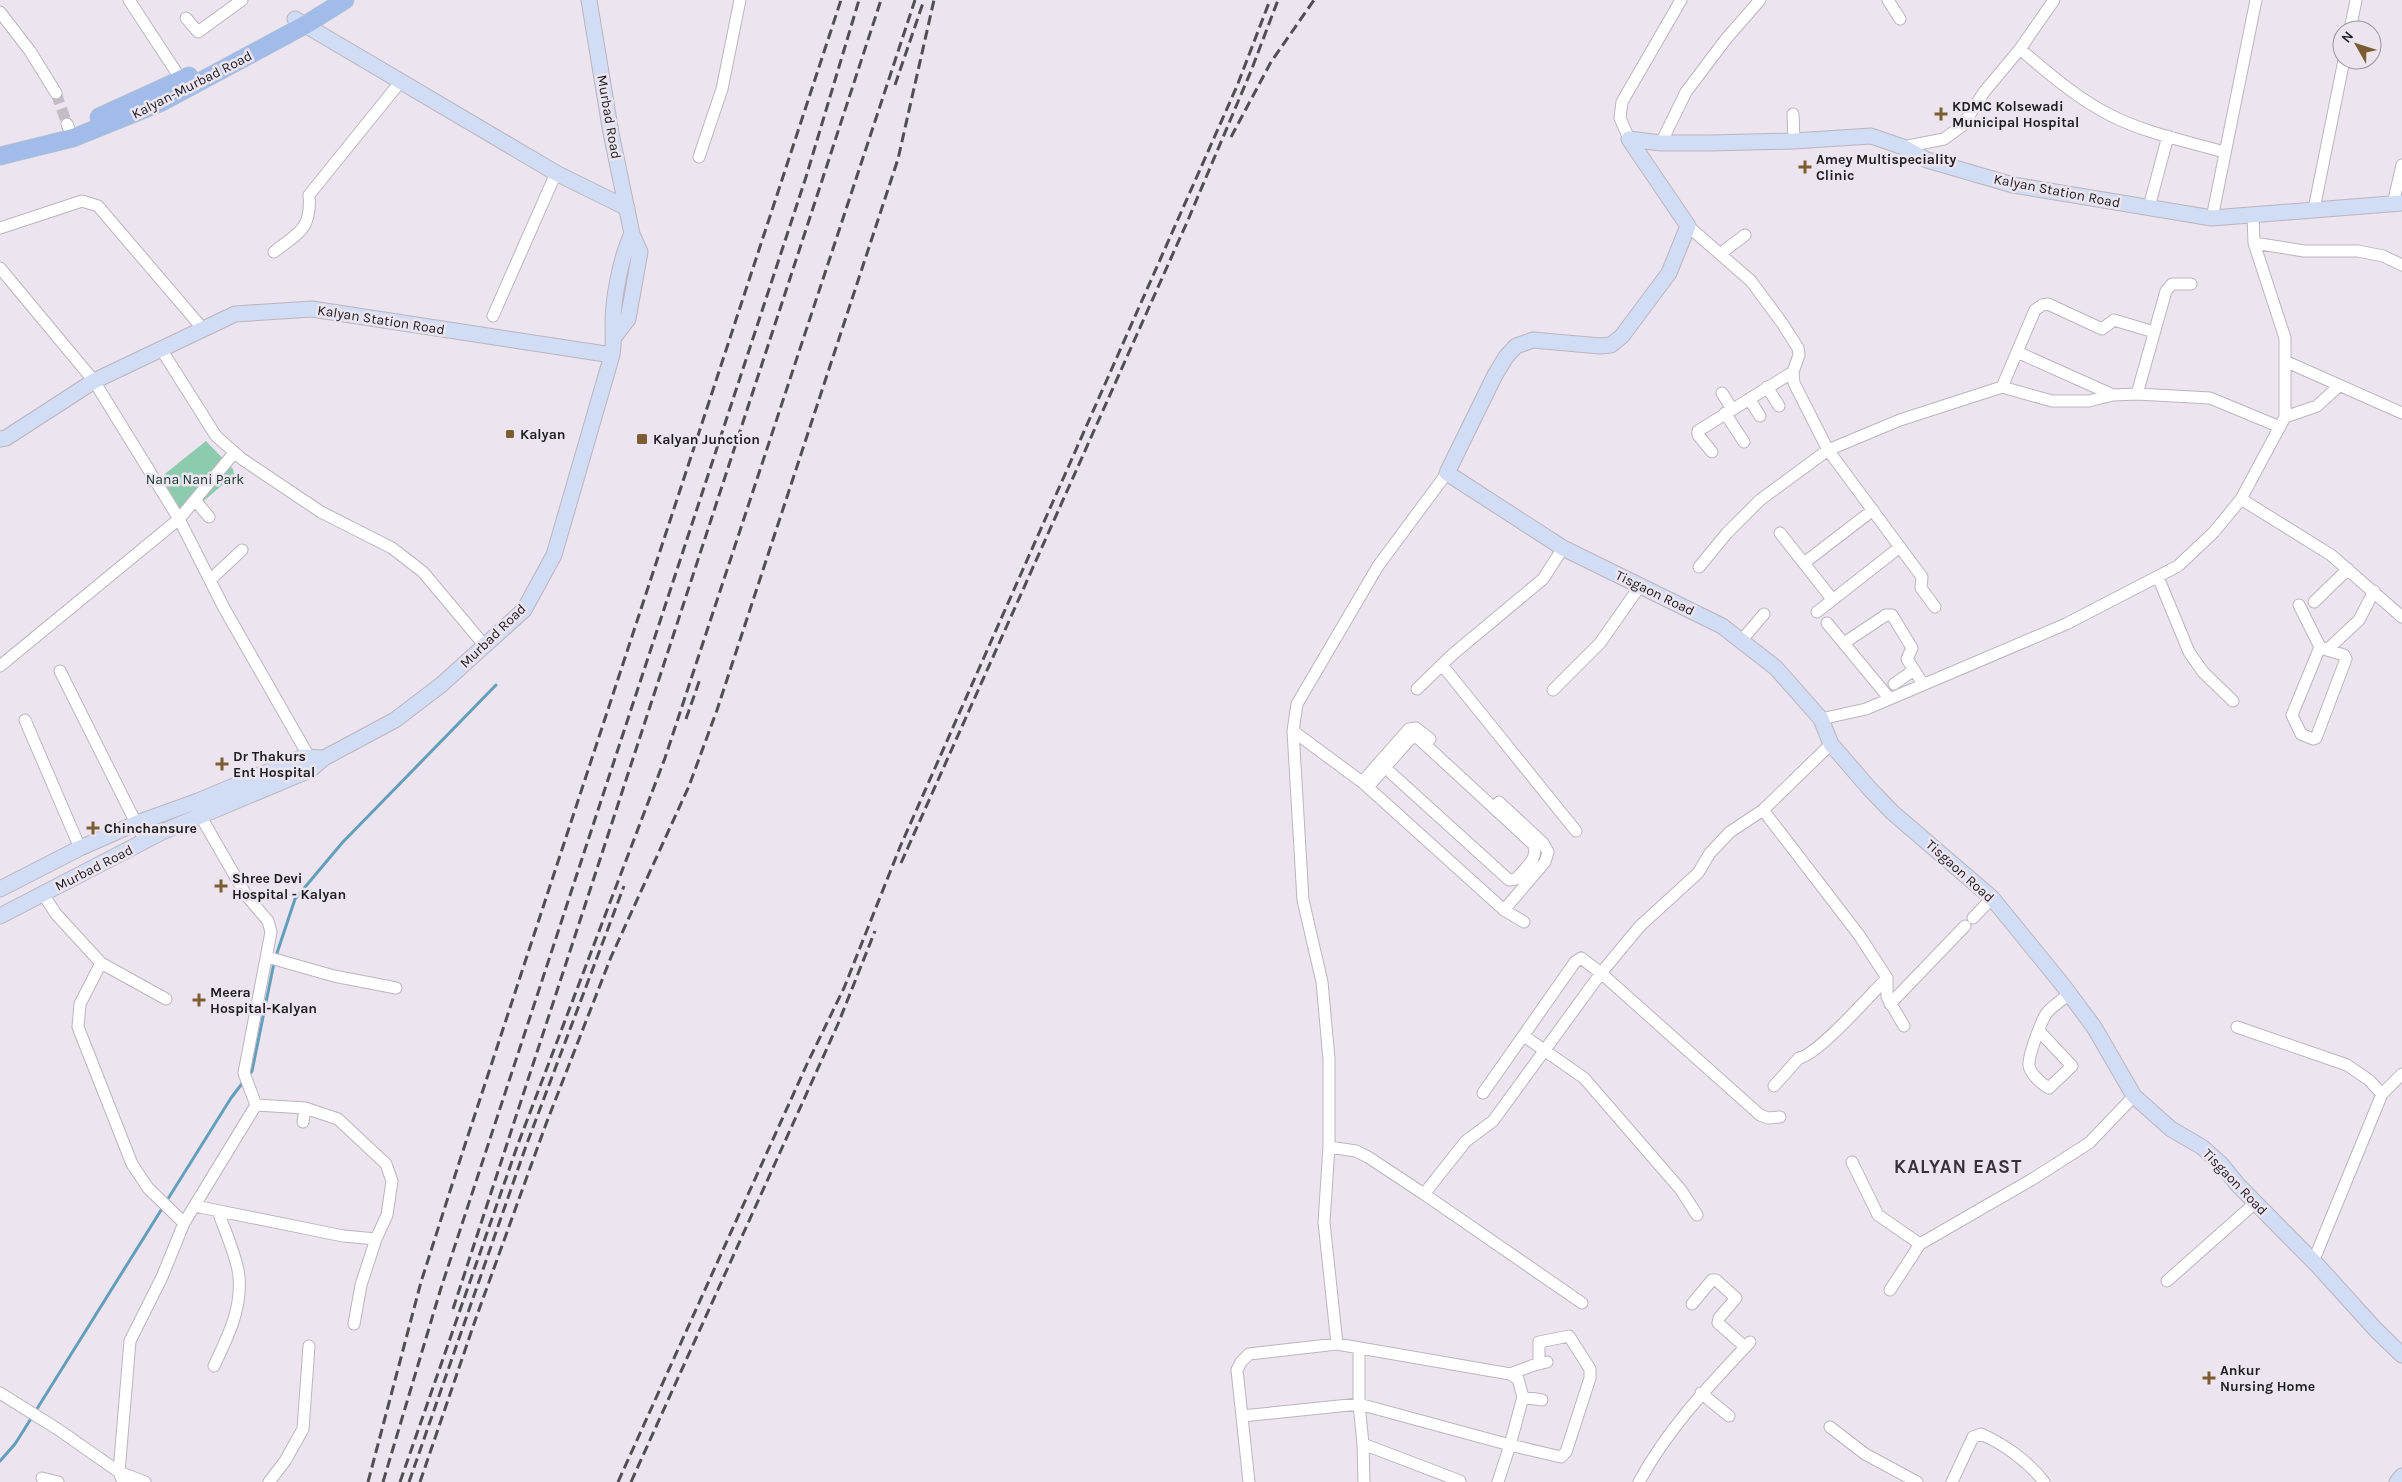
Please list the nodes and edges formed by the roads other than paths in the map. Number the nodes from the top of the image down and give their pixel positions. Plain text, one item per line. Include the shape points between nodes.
1 (129, 0) edge
2 (242, 0) edge
3 (345, 0) edge
4 (588, 0) edge
5 (740, 0) edge
6 (1681, 0) edge
7 (1760, 0) edge
8 (1888, 0) edge
9 (2054, 0) edge
10 (2256, 0) edge
11 (2356, 0) edge
12 (326, 2) edge
13 (0, 12) edge
14 (186, 18) dead end
15 (1900, 19) dead end
16 (2352, 20) edge
17 (300, 22) junction
18 (2020, 49) junction
19 (2342, 70) edge
20 (401, 81) junction
21 (184, 85) junction
22 (56, 93) tunnel mouth
23 (1793, 114) dead end
24 (70, 130) junction
25 (2168, 136) junction
26 (1629, 139) junction
27 (1794, 141) junction
28 (1661, 143) junction
29 (0, 145) edge
30 (1903, 147) junction
31 (2224, 152) junction
32 (0, 156) edge
33 (699, 157) dead end
34 (2402, 164) edge
35 (556, 173) junction
36 (2397, 203) edge
37 (2149, 207) junction
38 (627, 208) junction
39 (2314, 209) junction
40 (2253, 215) junction
41 (2212, 218) junction
42 (1688, 226) junction
43 (0, 228) edge
44 (1745, 235) dead end
45 (2254, 243) junction
46 (274, 252) dead end
47 (1720, 254) junction
48 (2402, 265) edge
49 (0, 268) edge
50 (2191, 284) dead end
51 (493, 316) dead end
52 (204, 329) junction
53 (2154, 332) junction
54 (161, 349) junction
55 (2017, 352) junction
56 (612, 355) junction
57 (2286, 362) junction
58 (1793, 372) junction
59 (94, 380) junction
60 (2339, 386) junction
61 (2002, 387) junction
62 (1767, 388) junction
63 (1722, 393) dead end
64 (2137, 394) junction
65 (2113, 395) junction
66 (1749, 399) junction
67 (1779, 406) dead end
68 (1729, 411) junction
69 (2402, 413) edge
70 (1760, 416) dead end
71 (2283, 422) junction
72 (0, 439) edge
73 (1744, 442) dead end
74 (1828, 450) junction
75 (1712, 452) dead end
76 (234, 453) junction
77 (1447, 473) junction
78 (2241, 499) junction
79 (195, 500) junction
80 (1873, 510) junction
81 (208, 517) dead end
82 (180, 519) junction
83 (1780, 533) dead end
84 (1900, 547) junction
85 (1563, 548) junction
86 (242, 550) dead end
87 (1804, 563) junction
88 (1699, 567) dead end
89 (2348, 569) junction
90 (2158, 577) junction
91 (210, 580) junction
92 (1640, 586) junction
93 (2374, 591) junction
94 (1832, 599) junction
95 (2314, 602) dead end
96 (2299, 605) dead end
97 (1935, 607) dead end
98 (1817, 612) dead end
99 (1764, 614) dead end
100 (2402, 617) edge
101 (1827, 623) dead end
102 (1741, 641) junction
103 (1844, 643) junction
104 (485, 646) junction
105 (2323, 649) junction
106 (1442, 665) junction
107 (0, 666) edge
108 (1914, 670) junction
109 (60, 671) dead end
110 (1894, 684) dead end
111 (1923, 684) junction
112 (1418, 689) dead end
113 (1553, 690) dead end
114 (1890, 698) junction
115 (2233, 701) dead end
116 (1821, 718) junction
117 (25, 720) dead end
118 (1293, 731) junction
119 (1831, 744) junction
120 (316, 760) junction
121 (1391, 773) dead end
122 (1365, 784) junction
123 (1763, 810) junction
124 (201, 817) junction
125 (137, 823) junction
126 (1576, 831) dead end
127 (145, 842) junction
128 (80, 848) junction
129 (0, 889) edge
130 (43, 894) junction
131 (1992, 898) junction
132 (1504, 910) junction
133 (0, 916) edge
134 (1524, 922) dead end
135 (267, 957) junction
136 (101, 963) junction
137 (1601, 973) junction
138 (1887, 978) junction
139 (396, 988) dead end
140 (2070, 994) junction
141 (166, 999) dead end
142 (1890, 1004) junction
143 (1904, 1026) dead end
144 (2237, 1027) dead end
145 (2039, 1031) junction
146 (1524, 1036) junction
147 (1545, 1051) junction
148 (2402, 1074) edge
149 (1774, 1086) dead end
150 (1483, 1093) dead end
151 (2382, 1094) junction
152 (2134, 1096) junction
153 (254, 1100) junction
154 (305, 1108) junction
155 (1780, 1117) dead end
156 (303, 1122) dead end
157 (1330, 1147) junction
158 (1852, 1162) dead end
159 (1424, 1194) junction
160 (2255, 1203) junction
161 (195, 1206) junction
162 (218, 1211) junction
163 (1697, 1215) dead end
164 (184, 1223) junction
165 (376, 1240) junction
166 (1920, 1244) junction
167 (2313, 1262) junction
168 (2167, 1281) dead end
169 (1890, 1290) dead end
170 (1582, 1303) dead end
171 (1692, 1304) dead end
172 (354, 1324) dead end
173 (1338, 1344) junction
174 (309, 1346) dead end
175 (1359, 1348) junction
176 (2402, 1354) edge
177 (214, 1366) dead end
178 (1510, 1374) junction
179 (1701, 1393) junction
180 (4, 1396) edge
181 (1359, 1404) junction
182 (1242, 1416) junction
183 (1730, 1416) dead end
184 (1830, 1427) dead end
185 (1364, 1444) junction
186 (1513, 1446) junction
187 (2402, 1476) edge
188 (121, 1477) edge
189 (42, 1478) dead end
190 (1249, 1480) edge
191 (1460, 1481) edge
192 (58, 1482) edge
193 (145, 1482) edge
194 (268, 1482) edge
195 (1364, 1482) edge
196 (1498, 1482) edge
197 (1639, 1482) edge
198 (1917, 1482) edge
199 (1952, 1482) edge
200 (2044, 1482) edge
201 (2397, 1482) edge

1 - 21 street
2 - 14 street via 198,32
3 - 12 main road, Kalyan-Murbad Road
4 - 38 street, Murbad Road
5 - 33 street via 722,89
6 - 26 street via 1622,102 1620,118
7 - 28 street via 1686,92
8 - 15 street
9 - 18 street
10 - 31 street
11 - 16 street
12 - 17 main road, Kalyan-Murbad Road
13 - 22 street
17 - 20 street
17 - 21 main road, Kalyan-Murbad Road
18 - 25 street via 2081,98 2110,115
18 - 30 street via 1953,134
19 - 39 street
20 - 35 street
20 - 46 street via 309,195 311,211 303,228
21 - 24 main road, Kalyan-Murbad Road
23 - 27 street
24 - 29 main road, Kalyan-Murbad Road
24 - 32 main road, Kalyan-Murbad Road
25 - 31 street
25 - 37 street
26 - 28 street, Kalyan Station Road
26 - 42 street
27 - 28 street, Kalyan Station Road
27 - 30 street, Kalyan Station Road via 1871,136
30 - 37 street, Kalyan Station Road via 1927,160 2013,185
31 - 41 street
34 - 36 street
35 - 38 street
35 - 51 street
36 - 39 street, Kalyan Station Road
37 - 41 street, Kalyan Station Road
38 - 56 street, Murbad Road via 632,234 640,252 628,319 615,336
39 - 40 street, Kalyan Station Road
40 - 41 street, Kalyan Station Road
40 - 45 street
42 - 47 street
42 - 77 street via 1669,273 1622,336 1611,345 1533,340 1516,346 1506,357
43 - 52 street via 82,201 98,206
44 - 47 street
45 - 48 street via 2304,251 2358,251 2383,256
45 - 57 street via 2285,338
47 - 58 street via 1751,281 1798,348
49 - 59 street
50 - 53 street via 2178,282 2168,287
52 - 54 street, Kalyan Station Road
52 - 56 street, Kalyan Station Road via 235,314 312,309
53 - 55 street via 2114,320 2102,329 2045,304 2035,310
53 - 64 street
54 - 59 street, Kalyan Station Road
54 - 76 street via 216,436
55 - 61 street
55 - 65 street
56 - 104 street, Murbad Road via 554,555 524,610
57 - 60 street
57 - 71 street
58 - 62 street
58 - 74 street via 1794,383
59 - 72 street, Kalyan Station Road
59 - 82 street
60 - 69 street
60 - 71 street via 2316,406
61 - 65 street via 2052,401 2089,401
61 - 74 street via 1900,420
62 - 66 street
62 - 67 street
63 - 68 street
64 - 65 street
64 - 71 street via 2210,398
66 - 68 street
66 - 70 street
68 - 73 street
68 - 75 street via 1697,432
71 - 78 street
74 - 80 street
74 - 88 street via 1760,500
76 - 79 street
76 - 104 street via 321,512 392,548 423,572
77 - 85 street, Tisgaon Road
77 - 118 street via 1378,566 1297,704
78 - 89 street
78 - 90 street via 2214,532 2178,566
79 - 81 street
79 - 82 street
80 - 84 street
80 - 87 street
82 - 91 street
82 - 107 street
83 - 87 street
84 - 94 street
84 - 97 street via 1922,577 1921,588
85 - 92 street, Tisgaon Road
85 - 106 street via 1543,580
86 - 91 street
87 - 94 street
89 - 93 street
89 - 95 street
90 - 111 street via 2066,624
90 - 115 street via 2189,652 2203,672
91 - 120 street
92 - 102 street, Tisgaon Road via 1722,626
92 - 113 street via 1600,643
93 - 100 street
93 - 105 street via 2359,620
94 - 98 street
96 - 105 street
99 - 102 street
101 - 103 street
102 - 116 street, Tisgaon Road via 1776,668
103 - 108 street via 1886,615 1892,615 1912,648 1907,659
103 - 114 street
104 - 120 street, Murbad Road via 395,720
105 - 105 street via 2344,655 2346,659 2313,739 2302,734 2292,715
106 - 112 street
106 - 126 street
108 - 110 street
108 - 111 street
109 - 125 street
111 - 114 street
114 - 116 street via 1866,708
116 - 119 street, Tisgaon Road
117 - 128 street
118 - 122 street
118 - 157 street via 1303,900 1322,982 1329,1059
119 - 123 street
119 - 131 street, Tisgaon Road via 1892,812
120 - 124 street, Murbad Road
120 - 125 street, Murbad Road via 303,757
121 - 122 street via 1509,880 1516,879 1534,858 1533,844 1417,737 1410,739
122 - 132 street
122 - 132 street via 1404,733 1412,728 1419,730 1546,847 1548,858
123 - 137 street via 1730,832 1710,853 1698,873 1640,926
123 - 138 street via 1859,935
124 - 127 street, Murbad Road
124 - 135 street via 246,895 268,921 271,932
125 - 127 street
125 - 128 street, Murbad Road
127 - 130 street, Murbad Road
128 - 129 street, Murbad Road
130 - 133 street, Murbad Road
130 - 136 street via 56,914
131 - 140 street, Tisgaon Road
131 - 142 street
132 - 134 street
135 - 139 street via 334,976
135 - 153 street via 244,1073
136 - 141 street
136 - 164 street via 80,1004 78,1027 132,1164 148,1188
137 - 146 street via 1583,958 1578,959
137 - 147 street
137 - 155 street via 1760,1115
138 - 142 street
138 - 149 street via 1824,1041 1804,1058 1799,1058
140 - 145 street via 2050,1010
140 - 152 street, Tisgaon Road via 2094,1027
142 - 143 street
144 - 151 street via 2347,1065
145 - 145 street via 2072,1066 2049,1088 2029,1067
146 - 147 street
146 - 150 street
147 - 159 street via 1493,1121 1466,1141
147 - 163 street via 1584,1078 1680,1190
148 - 151 street
151 - 167 street
152 - 160 street, Tisgaon Road via 2171,1129 2220,1162
152 - 166 street via 2089,1143
153 - 154 street
153 - 161 street
154 - 156 street
154 - 165 street via 338,1119 386,1164 392,1181 387,1215
157 - 159 street via 1368,1156
157 - 173 street via 1324,1222
158 - 166 street via 1878,1215
159 - 170 street
160 - 167 street, Tisgaon Road
160 - 168 street
161 - 162 street
161 - 164 street
162 - 165 street
162 - 177 street via 239,1276 239,1305
164 - 188 street via 130,1341
165 - 172 street via 361,1285
166 - 169 street
167 - 176 street, Tisgaon Road
171 - 179 street via 1712,1280 1716,1280 1736,1298 1718,1323 1748,1344
173 - 175 street
173 - 182 street via 1249,1354 1238,1370
174 - 194 street via 303,1429 285,1461
175 - 178 street
175 - 181 street
178 - 186 street via 1518,1379 1532,1398
178 - 186 street via 1543,1363 1539,1342 1570,1337 1590,1369 1590,1378 1564,1455 1558,1457
179 - 183 street
179 - 197 street via 1660,1446
180 - 188 street via 59,1430
181 - 182 street
181 - 185 street
181 - 186 street
182 - 190 street
184 - 198 street via 1865,1454
185 - 191 street
185 - 195 street
186 - 196 street
187 - 201 street
188 - 193 street
189 - 192 street
199 - 200 street via 1973,1437 1981,1434 1994,1439 2037,1472

